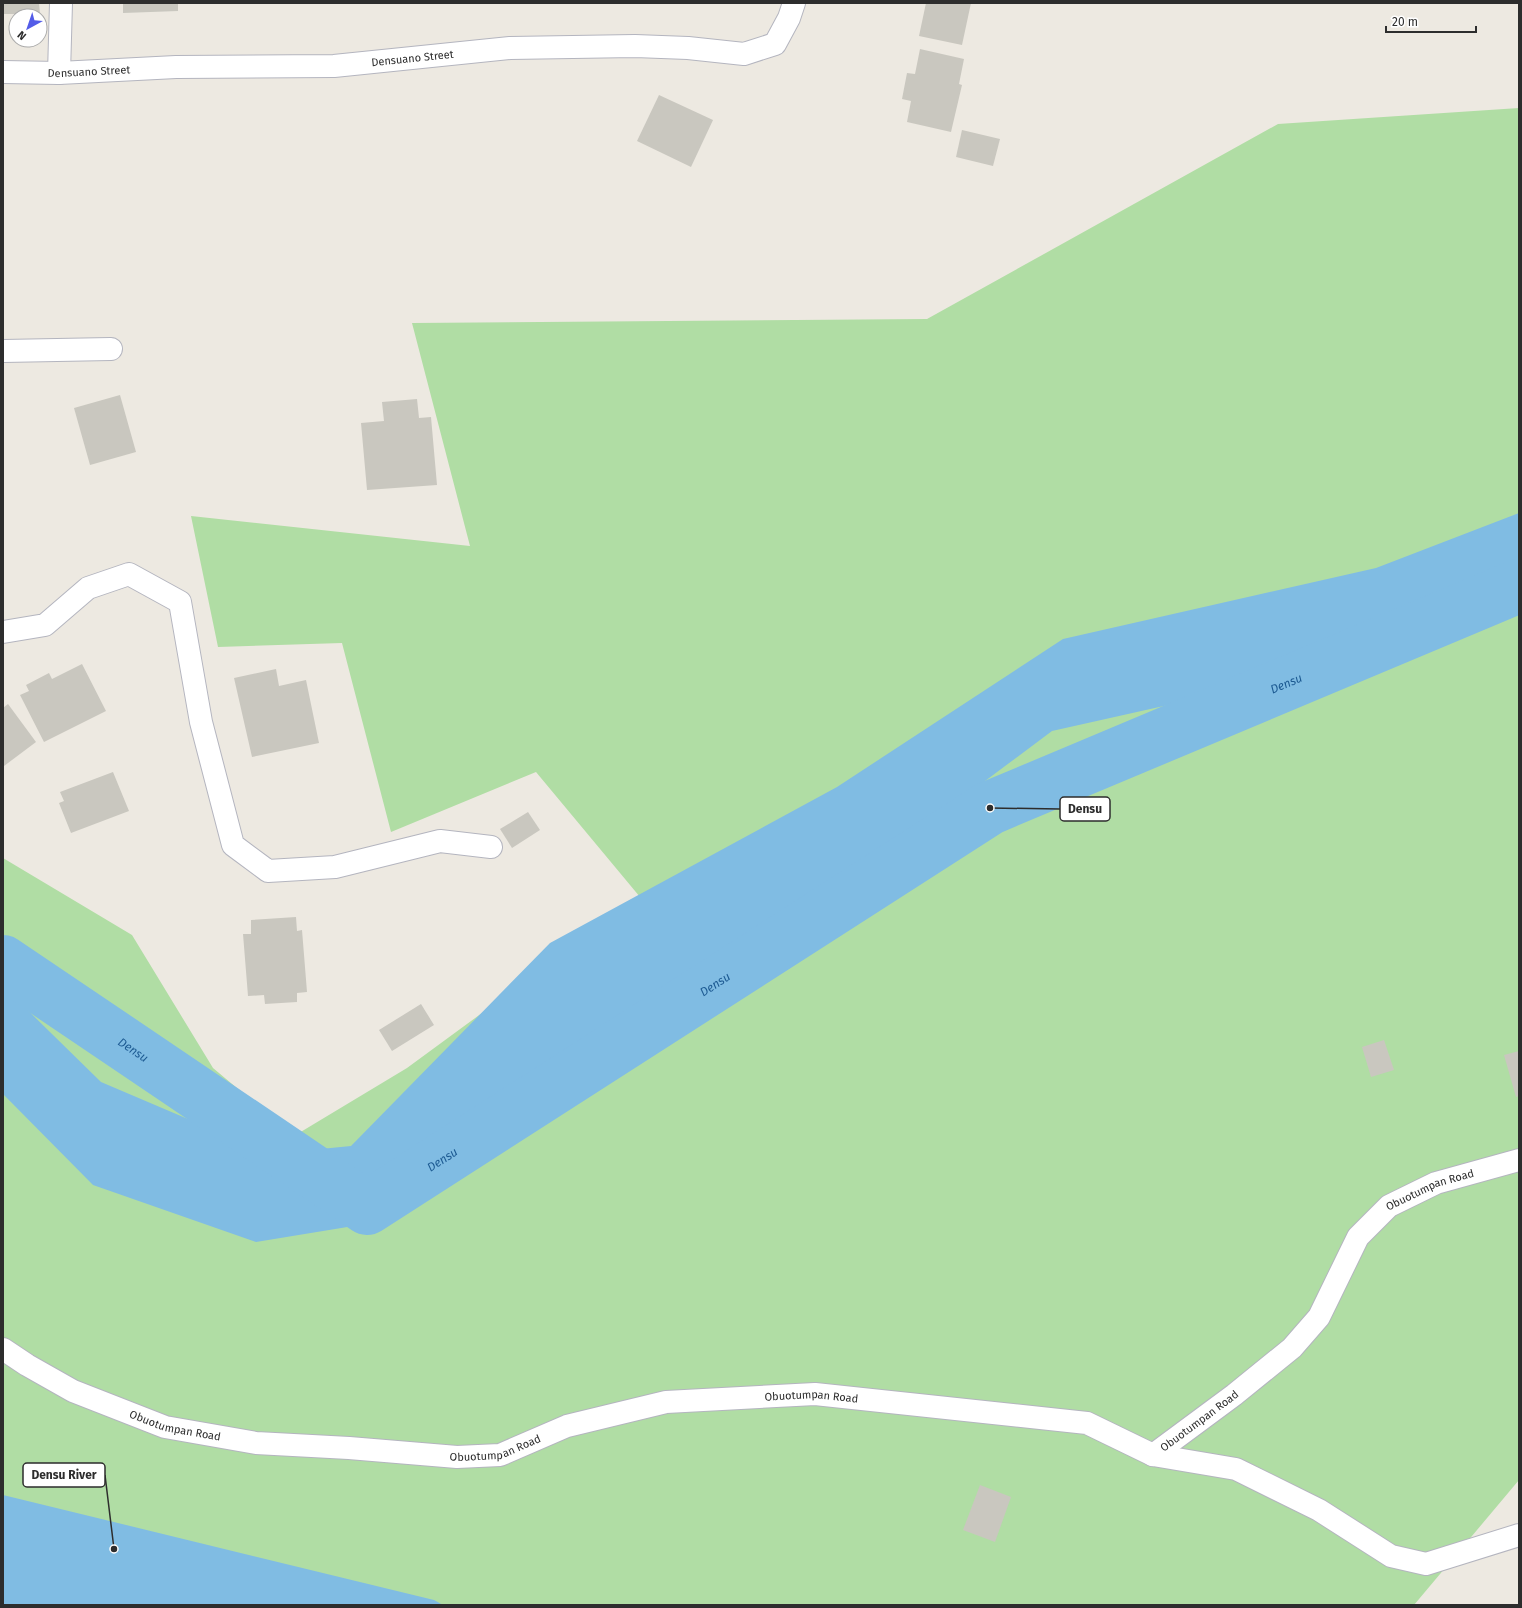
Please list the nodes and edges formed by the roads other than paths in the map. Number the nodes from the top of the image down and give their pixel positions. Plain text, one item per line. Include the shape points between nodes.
1 (61, 3) edge
2 (794, 3) edge
3 (3, 72) edge
4 (59, 73) junction
5 (111, 349) dead end
6 (3, 351) edge
7 (3, 632) edge
8 (491, 846) dead end
9 (1519, 1160) edge
10 (3, 1348) edge
11 (1153, 1455) junction
12 (1519, 1535) edge

1 - 4 street
2 - 4 street, Densuano Street via 775,44 744,54 635,46 510,48 334,66 176,67
3 - 4 street, Densuano Street
5 - 6 street
7 - 8 street via 45,625 88,588 129,574 180,602 200,722 233,845 268,871 335,867 440,841
9 - 11 street, Obuotumpan Road via 1436,1183 1389,1206 1358,1237 1319,1318 1292,1348
10 - 11 street, Obuotumpan Road via 27,1365 74,1391 165,1427 256,1443 457,1457 500,1455 567,1426 666,1402 815,1394 1087,1423
11 - 12 street via 1236,1469 1319,1510 1392,1556 1426,1564

